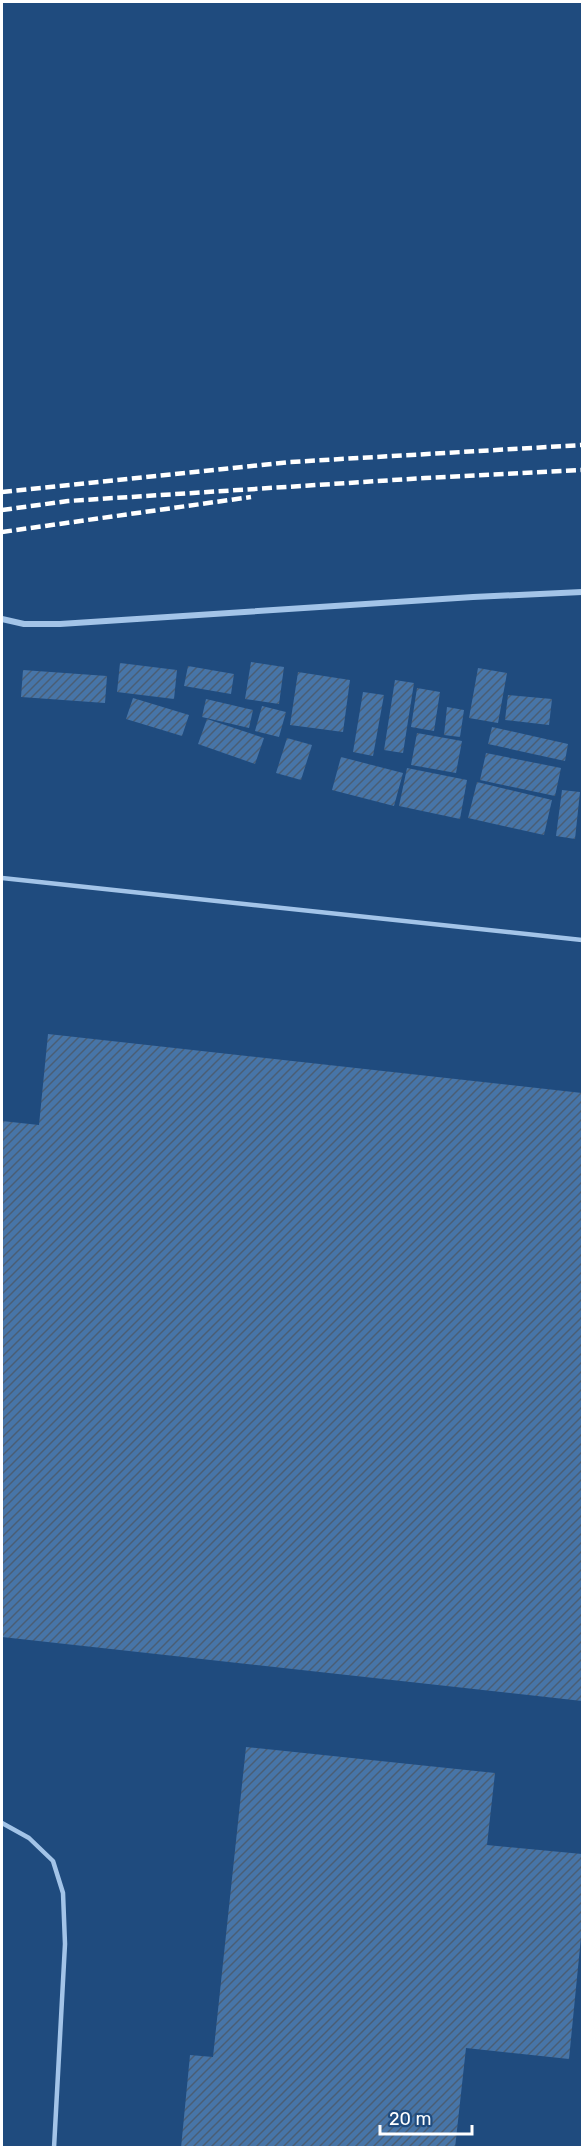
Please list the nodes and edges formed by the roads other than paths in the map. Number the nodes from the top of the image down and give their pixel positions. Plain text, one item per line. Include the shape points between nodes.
1 (582, 592) edge
2 (2, 619) edge
3 (2, 878) edge
4 (582, 940) edge
5 (2, 1823) edge
6 (54, 2148) edge

1 - 2 street via 70,624 24,624
3 - 4 lane
5 - 6 lane via 29,1838 53,1861 63,1893 65,1944

